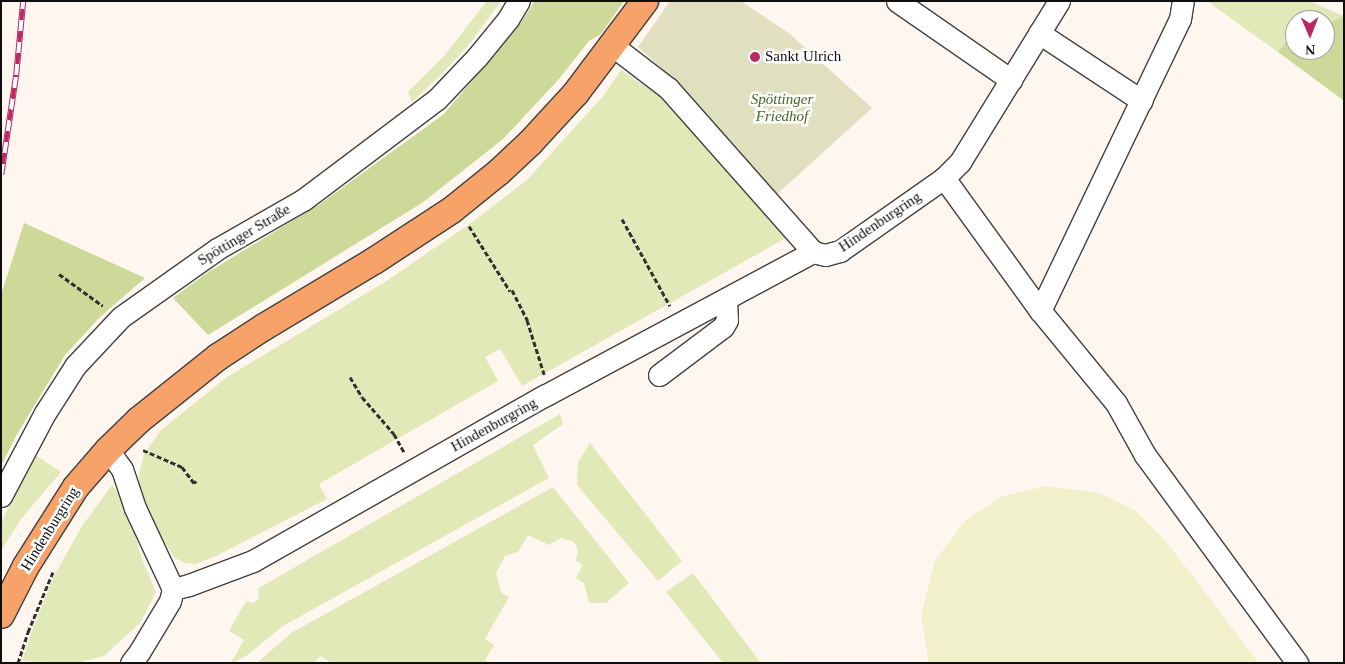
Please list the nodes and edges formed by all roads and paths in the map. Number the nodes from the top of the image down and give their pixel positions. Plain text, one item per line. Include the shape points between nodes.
1 (519, 1) edge
2 (645, 1) edge
3 (897, 1) edge
4 (1059, 1) edge
5 (1182, 1) edge
6 (1039, 33) junction
7 (613, 46) junction
8 (1011, 80) junction
9 (1142, 101) junction
10 (944, 178) junction
11 (622, 218) dead end
12 (467, 222) dead end
13 (813, 252) junction
14 (59, 274) dead end
15 (726, 300) junction
16 (1040, 311) junction
17 (121, 317) junction
18 (680, 324) junction
19 (659, 375) dead end
20 (350, 377) dead end
21 (550, 393) junction
22 (146, 442) dead end
23 (108, 450) junction
24 (414, 470) junction
25 (196, 481) dead end
26 (1, 496) edge
27 (57, 565) dead end
28 (173, 589) junction
29 (1, 615) edge
30 (18, 663) edge
31 (130, 663) edge
32 (1297, 663) edge

1 - 17 street, Spöttinger Straße via 508,19 437,99 303,200 217,249
2 - 7 main road, Hindenburgring
3 - 8 street
4 - 6 street, Hindenburgring
5 - 9 street via 1180,19
6 - 8 street, Hindenburgring
6 - 9 street
7 - 13 street via 668,88
7 - 23 main road, Hindenburgring via 530,144 452,210 218,357 138,420
8 - 10 street, Hindenburgring via 960,162
9 - 16 street
10 - 13 street, Hindenburgring via 840,251 825,255
10 - 16 street
11 - 18 path
12 - 21 path via 528,320
13 - 15 street, Hindenburgring
14 - 17 path
15 - 18 street, Hindenburgring
15 - 19 street via 727,320 723,327
16 - 32 street via 1116,403 1146,455
17 - 26 street, Spöttinger Straße via 75,366 45,413
18 - 21 street, Hindenburgring
20 - 24 path via 362,397 394,434
21 - 24 street, Hindenburgring
22 - 25 path via 140,448 182,468 194,483
23 - 28 street via 122,469
23 - 29 main road, Hindenburgring via 76,487 44,534
24 - 28 street, Hindenburgring via 246,564
27 - 30 path
28 - 31 street via 170,601

